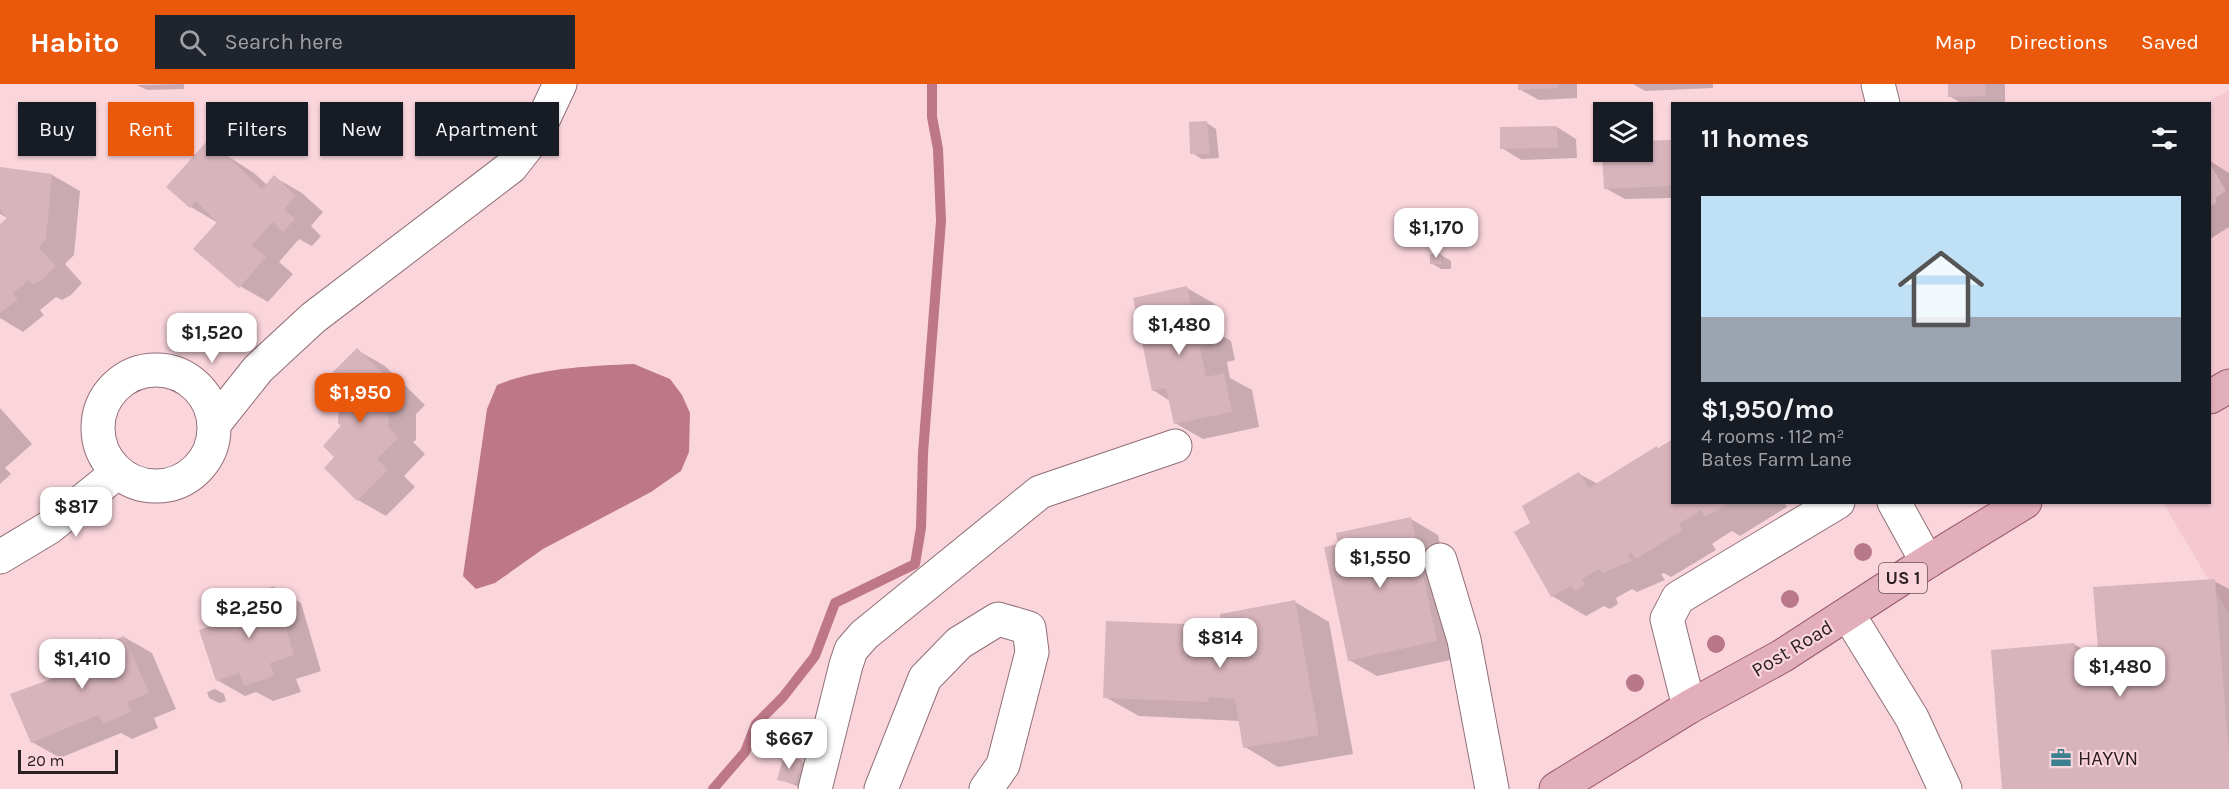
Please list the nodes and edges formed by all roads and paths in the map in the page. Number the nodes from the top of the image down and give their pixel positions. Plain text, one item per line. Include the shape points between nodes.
1 (560, 84) edge
2 (1878, 84) edge
3 (1882, 102) edge
4 (2229, 386) edge
5 (2211, 396) edge
6 (215, 423) junction
7 (1175, 446) dead end
8 (118, 472) junction
9 (1835, 504) edge
10 (1895, 504) edge
11 (2009, 507) edge
12 (0, 557) edge
13 (1440, 560) dead end
14 (1927, 562) junction
15 (1848, 614) junction
16 (1689, 707) junction
17 (814, 789) edge
18 (881, 789) edge
19 (986, 789) edge
20 (1492, 789) edge
21 (1556, 789) edge
22 (1945, 789) edge

1 - 6 street via 536,135 511,167 313,318 258,369
2 - 3 street
4 - 5 main road
6 - 8 street via 212,446 201,466 182,480 161,486 138,483
6 - 8 street via 209,401 195,384 175,372 152,369 130,375 112,389 101,409 98,432 104,454
7 - 17 street via 1040,492 864,635 851,650 846,665
8 - 12 street via 50,526
9 - 16 street via 1678,598 1667,619
10 - 14 street
11 - 14 main road, Post Road / US 1
13 - 20 street via 1464,640
14 - 15 main road, Post Road / US 1
15 - 16 main road, Post Road / US 1
15 - 22 street via 1912,718
16 - 21 main road, Post Road / US 1
18 - 19 street via 925,678 959,643 998,619 1029,628 1032,652 1003,765

